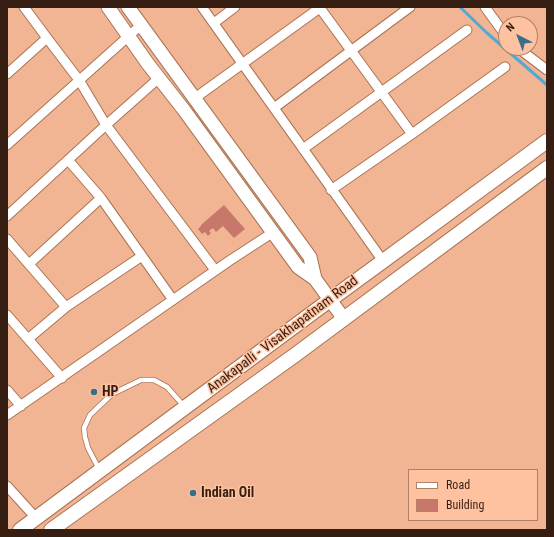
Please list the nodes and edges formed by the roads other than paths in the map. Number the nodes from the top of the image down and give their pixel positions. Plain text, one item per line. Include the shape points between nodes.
1 (24, 7) edge
2 (108, 7) edge
3 (128, 7) edge
4 (202, 7) edge
5 (235, 7) edge
6 (410, 7) edge
7 (485, 7) edge
8 (320, 8) edge
9 (214, 22) junction
10 (141, 25) junction
11 (498, 25) edge
12 (467, 30) dead end
13 (129, 36) junction
14 (47, 38) junction
15 (352, 51) junction
16 (527, 56) edge
17 (243, 64) junction
18 (505, 67) dead end
19 (547, 70) edge
20 (8, 72) edge
21 (159, 78) junction
22 (78, 80) junction
23 (382, 92) junction
24 (195, 98) junction
25 (274, 108) junction
26 (106, 125) junction
27 (412, 134) junction
28 (547, 141) edge
29 (7, 145) edge
30 (303, 149) junction
31 (68, 160) junction
32 (547, 168) edge
33 (331, 190) junction
34 (101, 198) junction
35 (7, 216) edge
36 (272, 233) junction
37 (7, 239) edge
38 (142, 256) junction
39 (382, 261) junction
40 (29, 264) junction
41 (215, 270) junction
42 (315, 279) junction
43 (173, 300) junction
44 (330, 300) junction
45 (66, 307) junction
46 (7, 315) edge
47 (344, 319) junction
48 (28, 338) junction
49 (62, 378) junction
50 (7, 390) edge
51 (21, 406) junction
52 (186, 407) junction
53 (7, 416) edge
54 (100, 471) junction
55 (7, 486) edge
56 (36, 518) junction
57 (20, 530) edge
58 (51, 530) edge

1 - 14 street
2 - 13 street
3 - 10 street
4 - 9 street
5 - 9 street
6 - 15 street
7 - 11 street
8 - 15 street
8 - 17 street
9 - 17 street
10 - 13 street
10 - 24 street
12 - 23 street
13 - 21 street
13 - 22 street
14 - 20 street
14 - 22 street
15 - 23 street
15 - 25 street
16 - 19 street
17 - 24 street
17 - 25 street
18 - 27 street
21 - 26 street
21 - 36 street
22 - 26 street
22 - 29 street
23 - 27 street
23 - 30 street
24 - 42 street via 310,257
25 - 30 street
26 - 31 street
26 - 41 street
27 - 33 street
28 - 39 main road, Anakapalli - Visakhapatnam Road
30 - 33 street
31 - 34 street
31 - 35 street
32 - 47 main road, Anakapalli - Visakhapatnam Road
33 - 39 street
34 - 38 street
34 - 40 street
36 - 41 street
36 - 42 street via 298,267
37 - 40 street
38 - 43 street
38 - 45 street
39 - 44 main road, Anakapalli - Visakhapatnam Road
40 - 45 street
41 - 43 street
42 - 44 street
43 - 49 street
44 - 47 street
44 - 52 main road, Anakapalli - Visakhapatnam Road
45 - 48 street
46 - 48 street
47 - 58 main road, Anakapalli - Visakhapatnam Road
48 - 49 street
49 - 51 street
50 - 51 street
51 - 53 street
52 - 54 main road, Anakapalli - Visakhapatnam Road
52 - 54 lane via 167,387 154,380 141,380 112,394 90,415 84,428 88,448
54 - 56 main road, Anakapalli - Visakhapatnam Road
55 - 56 street
56 - 57 main road, Anakapalli - Visakhapatnam Road

